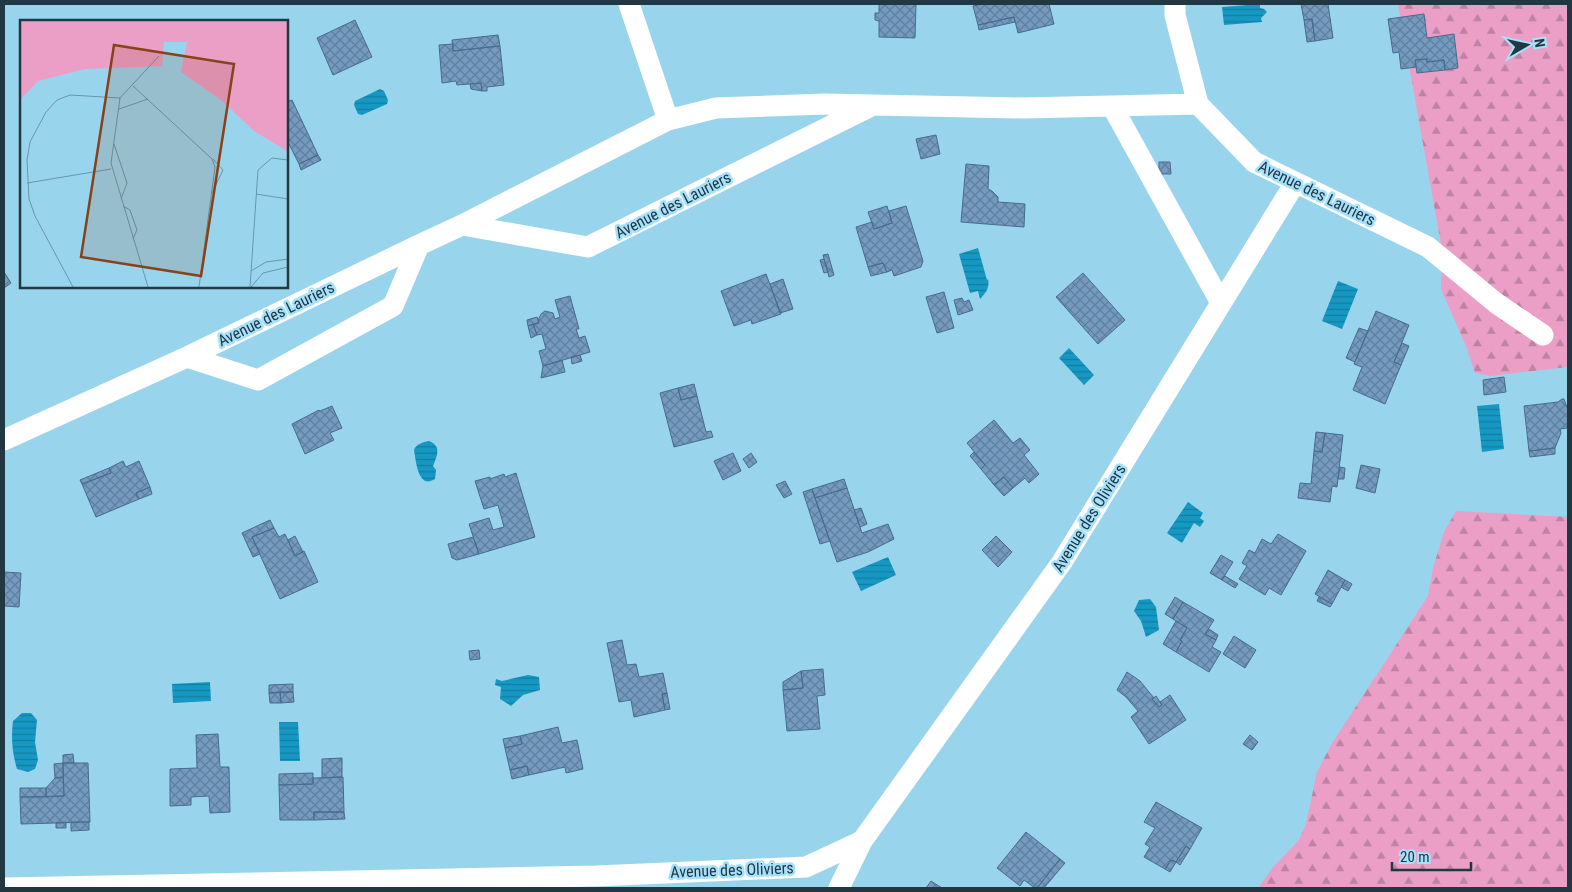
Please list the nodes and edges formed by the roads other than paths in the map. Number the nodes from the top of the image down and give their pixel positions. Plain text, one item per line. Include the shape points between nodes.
1 (629, 4) edge
2 (1175, 4) edge
3 (1198, 104) junction
4 (872, 105) junction
5 (1112, 106) junction
6 (668, 120) junction
7 (1295, 183) junction
8 (462, 225) junction
9 (419, 244) junction
10 (1221, 303) junction
11 (1543, 335) dead end
12 (187, 357) junction
13 (4, 440) edge
14 (862, 840) junction
15 (596, 876) junction
16 (4, 888) edge
17 (626, 888) edge
18 (839, 888) edge

1 - 6 street
2 - 3 street
3 - 5 street, Avenue des Lauriers
3 - 7 street, Avenue des Lauriers via 1254,162
4 - 5 street, Avenue des Lauriers
4 - 6 street, Avenue des Lauriers via 716,108
4 - 8 street, Avenue des Lauriers via 588,247
5 - 10 street
6 - 8 street, Avenue des Lauriers
7 - 10 street, Avenue des Oliviers
7 - 11 street, Avenue des Lauriers via 1428,247 1496,303
8 - 9 street, Avenue des Lauriers
9 - 12 street, Avenue des Lauriers
9 - 12 street, Avenue des Lauriers via 393,306 258,380
10 - 14 street, Avenue des Oliviers via 1062,562
12 - 13 street, Avenue des Lauriers
14 - 15 street, Avenue des Oliviers via 806,867
14 - 18 street, Avenue des Oliviers
15 - 16 street, Avenue des Oliviers
15 - 17 street, Avenue des Oliviers

